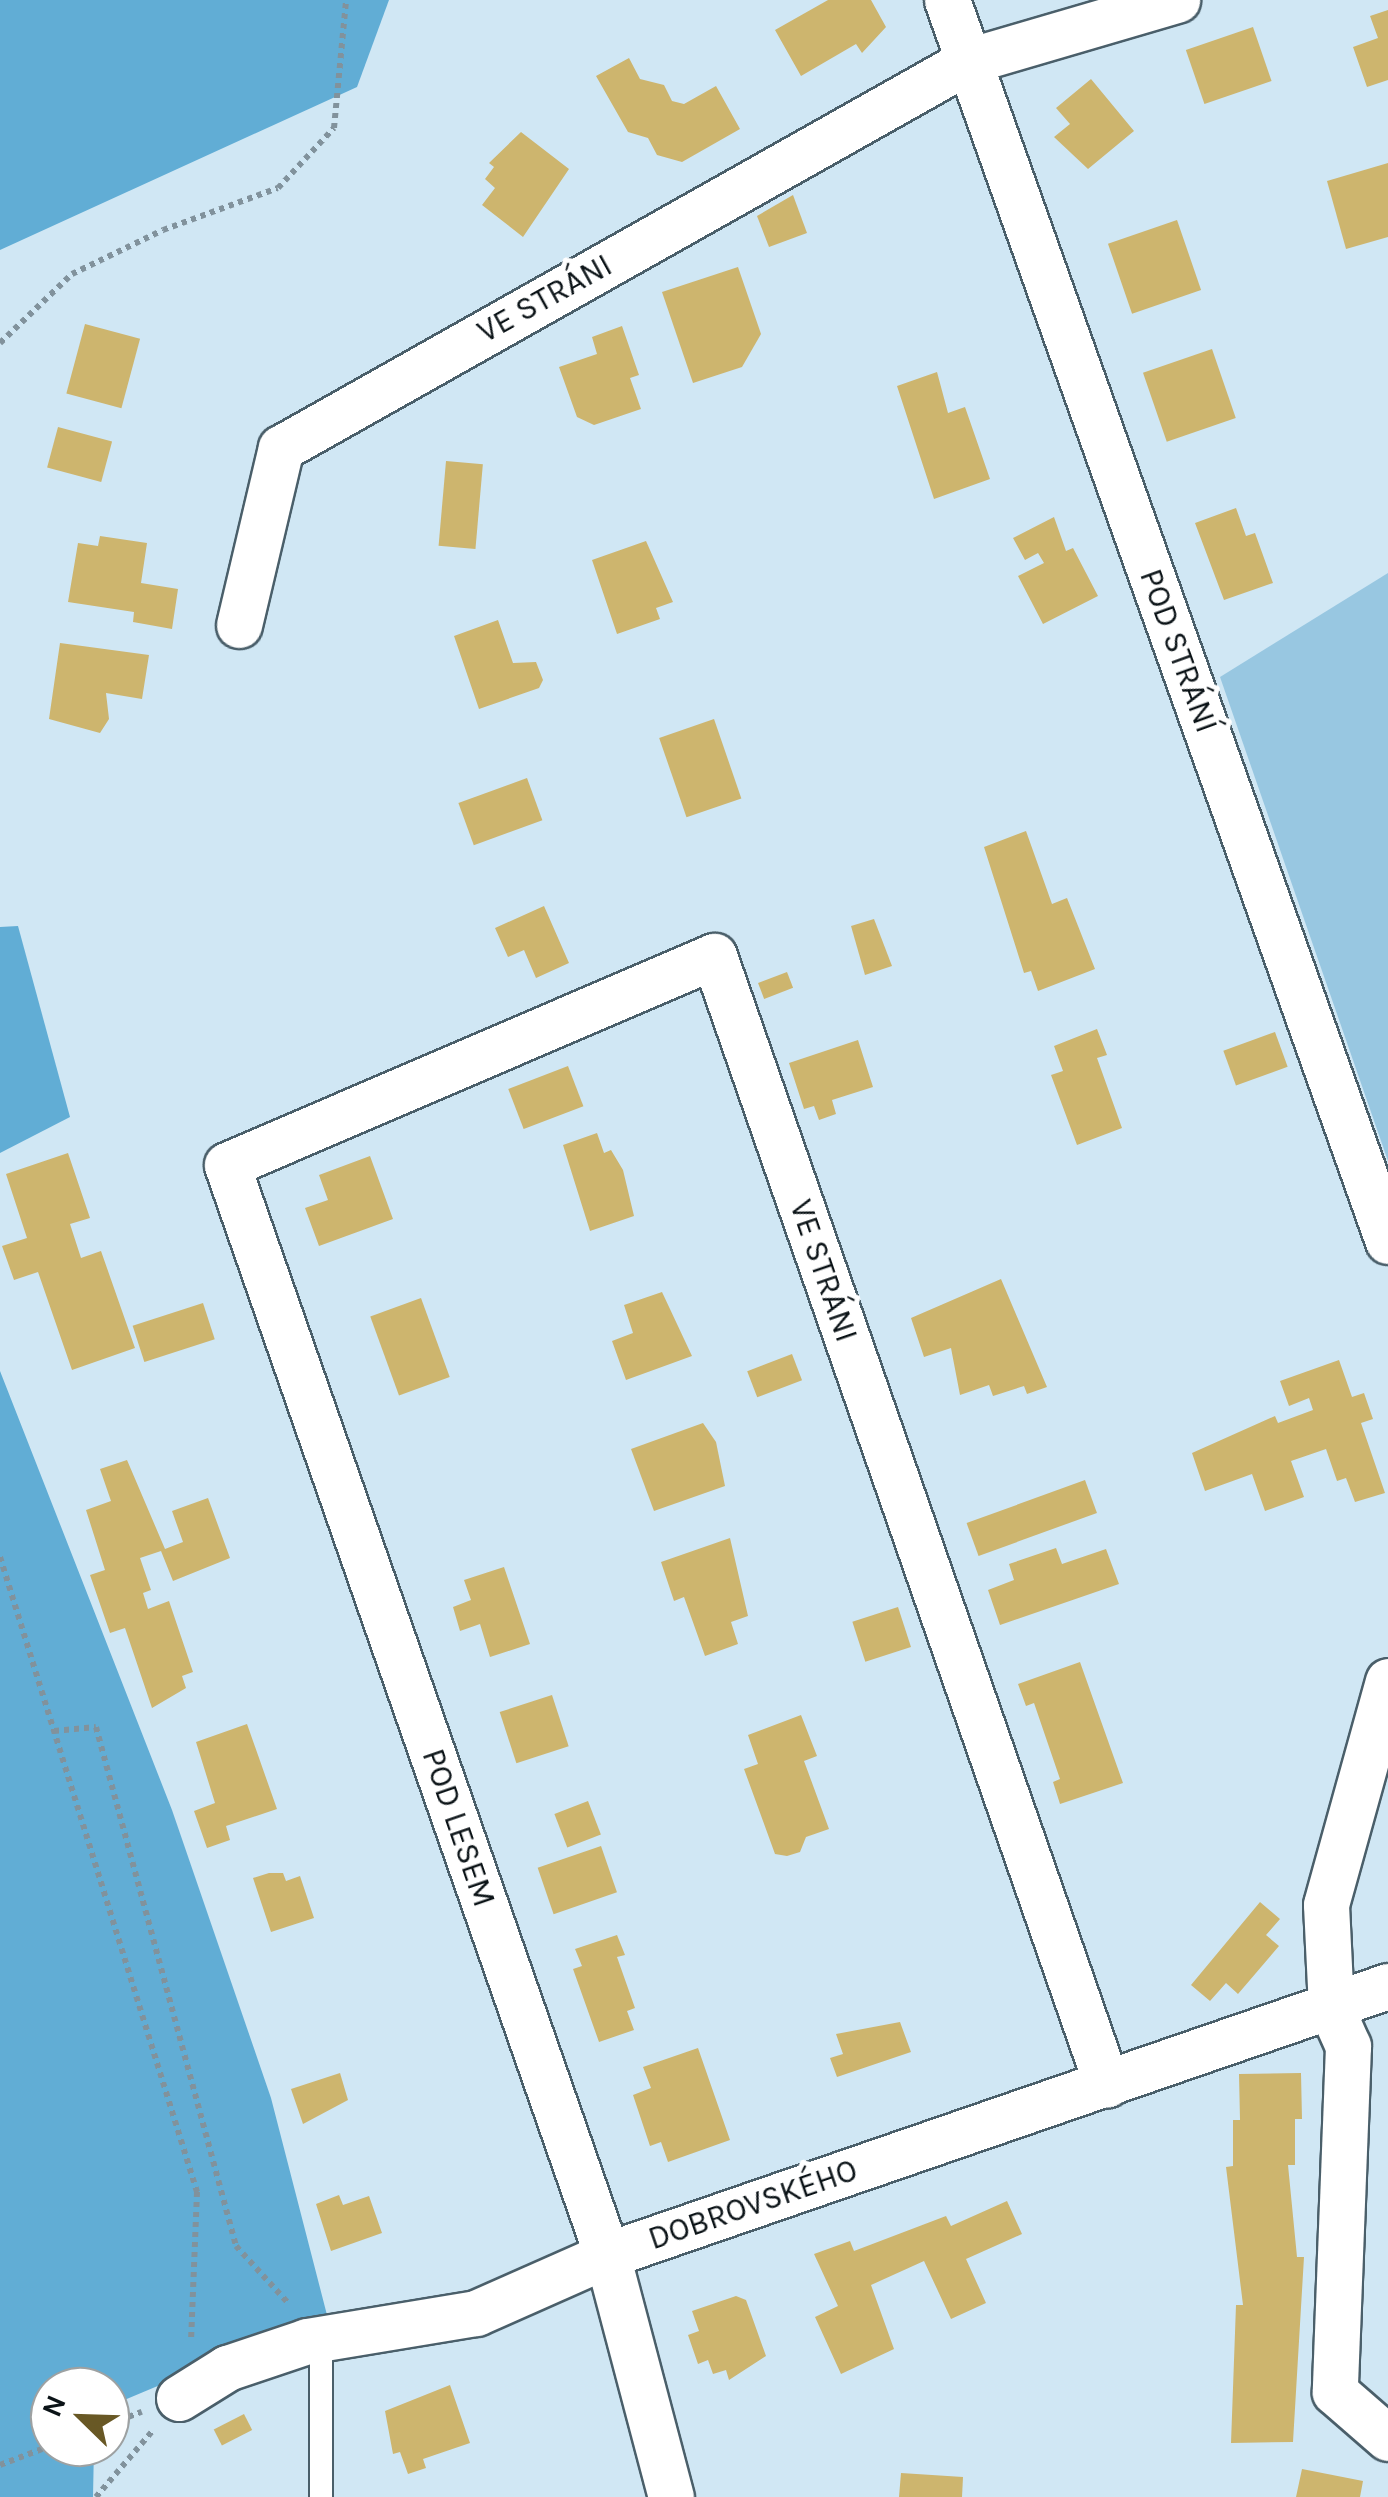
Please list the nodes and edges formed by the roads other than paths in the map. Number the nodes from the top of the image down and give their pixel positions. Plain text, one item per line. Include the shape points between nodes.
1 (947, 0) edge
2 (1177, 0) edge
3 (968, 61) junction
4 (238, 625) dead end
5 (226, 1164) joint
6 (1388, 1241) edge
7 (1388, 1681) edge
8 (1388, 1986) edge
9 (1330, 2008) junction
10 (1107, 2085) junction
11 (606, 2254) junction
12 (321, 2340) junction
13 (180, 2398) road end
14 (1388, 2438) edge
15 (321, 2497) edge
16 (671, 2497) edge

1 - 3 street, POD STRÁNÍ
2 - 3 street
3 - 4 street, VE STRÁNI via 281,448
3 - 6 street, POD STRÁNÍ
5 - 10 street, VE STRÁNI via 714,956
5 - 11 street, POD LESEM
7 - 9 street via 1326,1905
8 - 9 street, DOBROVSKÉHO
9 - 10 street, DOBROVSKÉHO
9 - 14 street via 1348,2046 1335,2392
10 - 11 street, DOBROVSKÉHO
11 - 12 street, DOBROVSKÉHO via 476,2314
11 - 16 street, POD LESEM
12 - 13 street, DOBROVSKÉHO via 228,2368
12 - 15 lane

